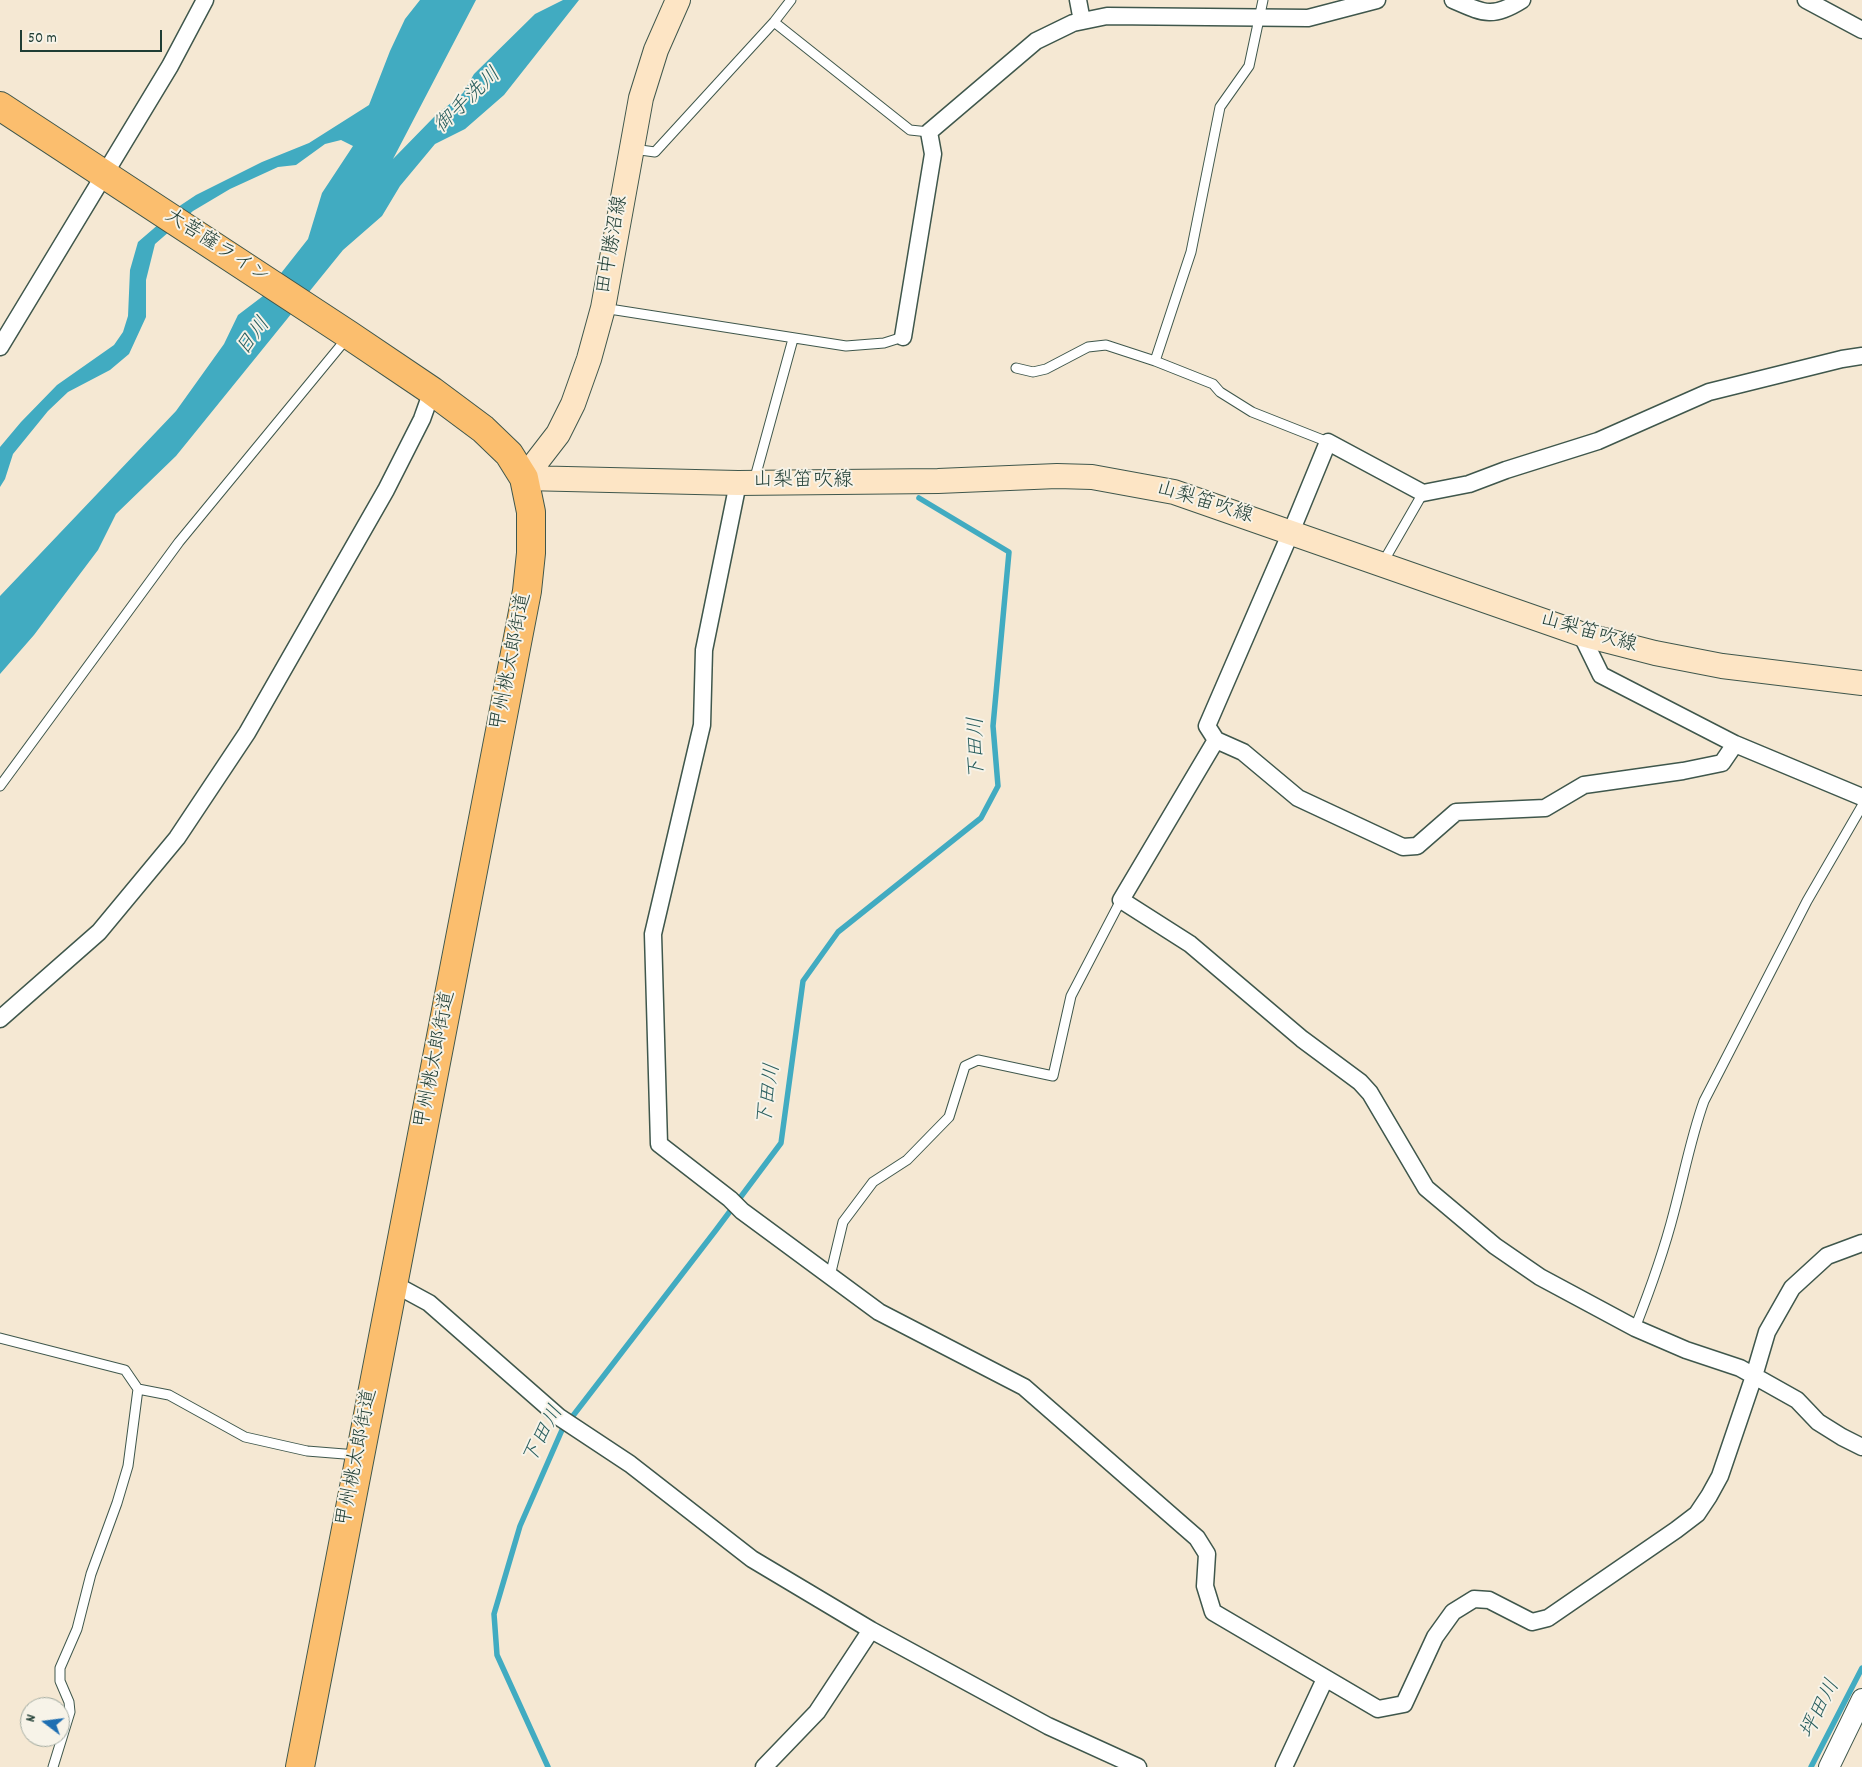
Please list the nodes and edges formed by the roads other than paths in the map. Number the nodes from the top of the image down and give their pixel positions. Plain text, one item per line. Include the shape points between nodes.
1 (205, 0) edge
2 (678, 0) edge
3 (792, 0) edge
4 (1078, 0) edge
5 (1263, 0) edge
6 (1378, 0) edge
7 (1453, 0) edge
8 (1522, 0) edge
9 (1806, 0) edge
10 (1258, 18) junction
11 (1082, 21) junction
12 (774, 22) junction
13 (1862, 30) edge
14 (0, 106) edge
15 (929, 132) junction
16 (632, 149) junction
17 (110, 179) junction
18 (603, 308) junction
19 (349, 335) junction
20 (903, 337) joint
21 (793, 339) junction
22 (0, 347) edge
23 (1862, 356) edge
24 (1155, 361) junction
25 (1016, 368) dead end
26 (432, 390) junction
27 (1328, 442) junction
28 (524, 478) junction
29 (746, 483) junction
30 (1423, 493) junction
31 (1291, 532) junction
32 (1382, 565) junction
33 (1581, 634) junction
34 (1862, 683) edge
35 (1216, 740) junction
36 (1735, 744) junction
37 (0, 786) edge
38 (1862, 797) edge
39 (1862, 806) edge
40 (1122, 900) junction
41 (0, 1019) edge
42 (1862, 1243) edge
43 (830, 1276) junction
44 (394, 1284) junction
45 (1635, 1328) junction
46 (0, 1338) edge
47 (1754, 1376) junction
48 (138, 1389) junction
49 (1862, 1448) edge
50 (360, 1455) junction
51 (871, 1630) junction
52 (1325, 1679) junction
53 (1862, 1699) edge
54 (53, 1767) edge
55 (300, 1767) edge
56 (764, 1767) edge
57 (1138, 1767) edge
58 (1284, 1767) edge
59 (1829, 1767) edge

1 - 17 street
2 - 16 main road, 田中勝沼線 via 656,50 641,98
3 - 12 lane
4 - 11 street
5 - 10 lane
6 - 10 street via 1308,18
7 - 8 street via 1496,13
9 - 13 street
10 - 11 street via 1107,16
10 - 24 lane via 1248,66 1220,107 1190,252
11 - 15 street via 1036,42
12 - 15 lane via 910,130
12 - 16 lane via 656,152
14 - 17 highway, 大菩薩ライン
15 - 20 street via 933,154
16 - 18 main road, 田中勝沼線
17 - 19 highway, 大菩薩ライン
17 - 22 street via 78,215
18 - 21 lane
18 - 28 main road, 田中勝沼線 via 573,404 558,434
19 - 26 highway, 大菩薩ライン
19 - 37 lane via 179,542
20 - 21 lane via 884,343 846,346
21 - 29 lane
23 - 30 street via 1710,392 1598,441 1469,484
24 - 25 lane via 1106,345 1088,346 1046,369 1033,372
24 - 27 lane via 1213,384 1252,412
26 - 28 highway, 甲州桃太郎街道 via 483,429 509,454
26 - 41 street via 422,419 386,490 247,732 177,838 99,932
27 - 30 street
27 - 31 street
28 - 29 main road, 山梨笛吹線
28 - 44 highway, 甲州桃太郎街道 via 531,512 527,591
29 - 31 main road, 山梨笛吹線 via 1092,477 1174,492
29 - 43 street via 704,650 702,725 653,934 659,1144
30 - 32 lane
31 - 32 main road, 山梨笛吹線
31 - 35 street via 1207,726
32 - 33 main road, 山梨笛吹線
33 - 34 main road, 山梨笛吹線 via 1722,666
33 - 36 street via 1601,675
35 - 36 street via 1243,752 1298,798 1403,847 1417,846 1456,812 1545,808 1584,785 1722,763
35 - 40 street
36 - 38 street
39 - 45 lane via 1807,901 1704,1101 1674,1214
40 - 43 lane via 1071,996 1053,1076 978,1060 965,1066 949,1117 907,1160 872,1182 843,1222
40 - 45 street via 1190,944 1302,1039 1360,1082 1370,1093 1426,1188 1495,1246 1540,1277
42 - 47 street via 1827,1256 1792,1288 1767,1332
43 - 52 street via 879,1312 1024,1387 1197,1538 1207,1554 1205,1586 1213,1612
44 - 50 highway, 甲州桃太郎街道
44 - 51 street via 429,1303 558,1417 630,1464 752,1559
45 - 47 street
46 - 48 lane via 125,1370
47 - 49 street via 1797,1400 1818,1422
47 - 52 street via 1720,1476 1697,1514 1676,1530 1548,1618 1532,1622 1489,1600 1474,1599 1453,1612 1435,1637 1404,1704 1378,1710
48 - 50 lane via 169,1395 245,1437 307,1451
48 - 54 lane via 128,1466 91,1574 77,1629 60,1668 60,1681 70,1712
50 - 55 highway, 甲州桃太郎街道
51 - 56 street via 817,1712
51 - 57 street via 1048,1726
52 - 58 street
53 - 59 street

